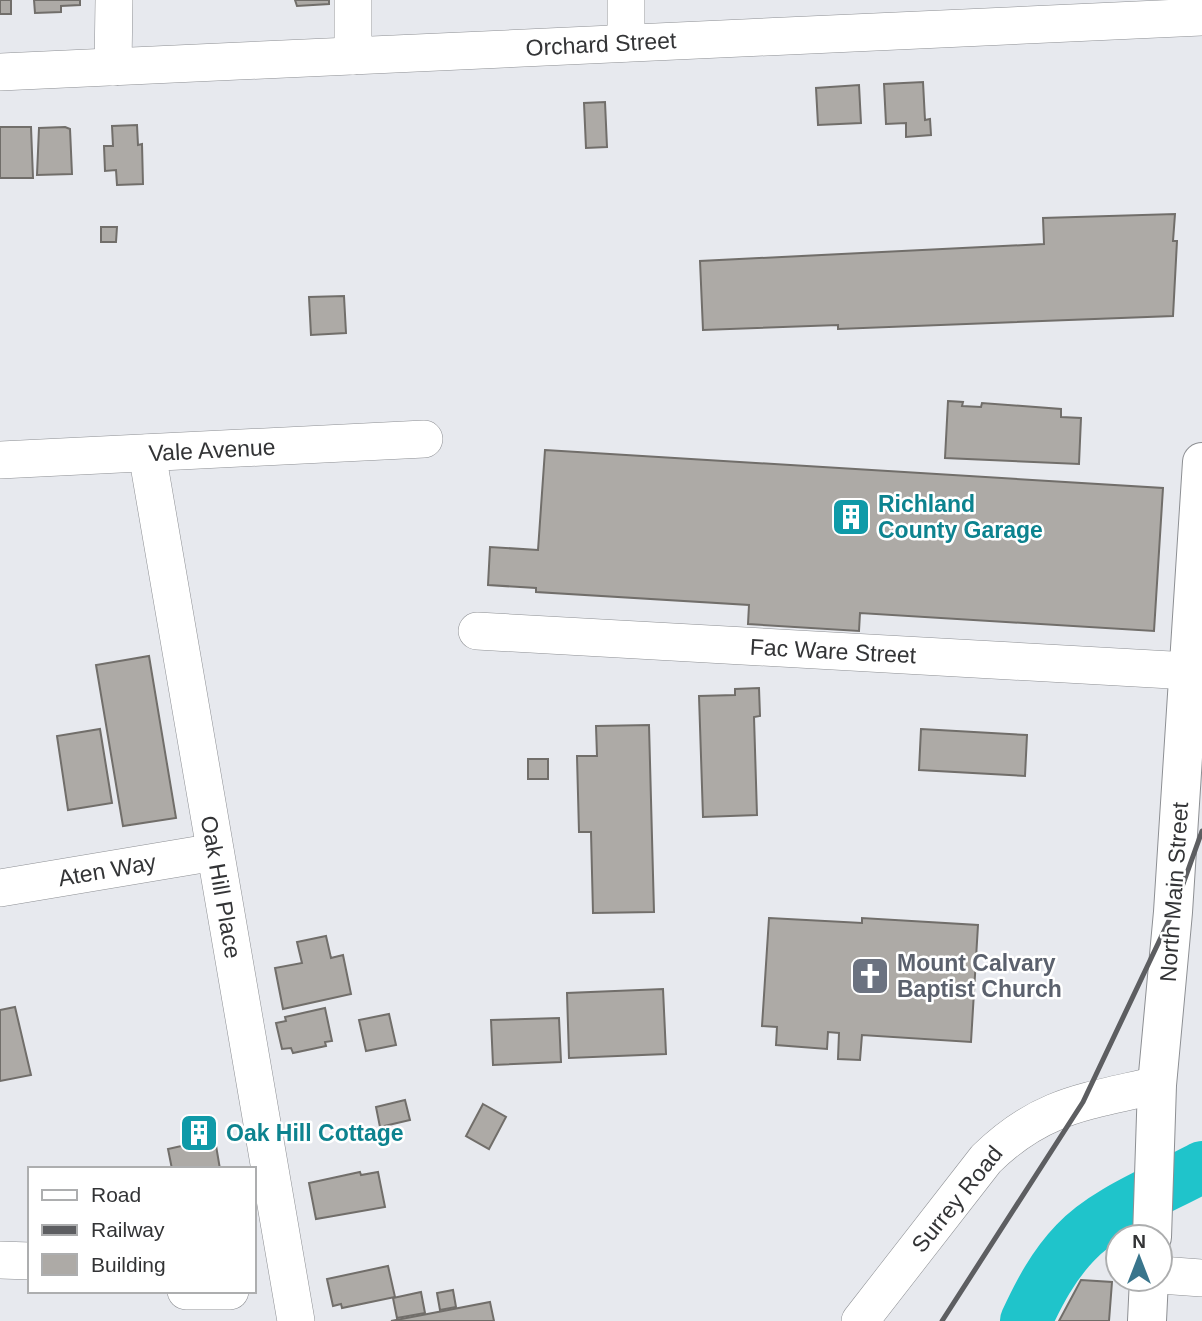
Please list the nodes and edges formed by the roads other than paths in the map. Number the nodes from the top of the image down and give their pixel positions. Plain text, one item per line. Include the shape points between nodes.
1 (114, 0) edge
2 (353, 0) edge
3 (626, 0) edge
4 (1202, 17) edge
5 (626, 43) junction
6 (353, 56) junction
7 (113, 67) junction
8 (0, 72) edge
9 (424, 439) dead end
10 (147, 453) junction
11 (0, 460) edge
12 (1202, 462) edge
13 (477, 631) dead end
14 (1189, 671) junction
15 (1185, 734) junction
16 (215, 852) junction
17 (1202, 854) edge
18 (0, 888) edge
19 (1157, 1086) junction
20 (256, 1167) edge
21 (256, 1169) edge
22 (1152, 1223) edge
23 (0, 1260) edge
24 (28, 1261) edge
25 (1174, 1276) edge
26 (1202, 1278) edge
27 (271, 1285) edge
28 (1148, 1293) edge
29 (296, 1321) edge
30 (860, 1321) edge
31 (1147, 1321) edge

1 - 7 street
2 - 6 street
3 - 5 street
4 - 5 street, Orchard Street
5 - 6 street, Orchard Street
6 - 7 street, Orchard Street
7 - 8 street, Orchard Street
9 - 10 street, Vale Avenue
10 - 11 street, Vale Avenue
10 - 16 street, Oak Hill Place
12 - 14 highway, North Main Street
13 - 14 street, Fac Ware Street
14 - 15 highway, North Main Street
15 - 17 highway
15 - 19 highway, North Main Street
16 - 18 street, Aten Way
16 - 20 street, Oak Hill Place
19 - 22 highway, North Main Street
19 - 30 street, Surrey Road via 1065,1106 1009,1136
21 - 27 street, Oak Hill Place
23 - 24 street
25 - 26 street
27 - 29 street, Oak Hill Place
28 - 31 highway

